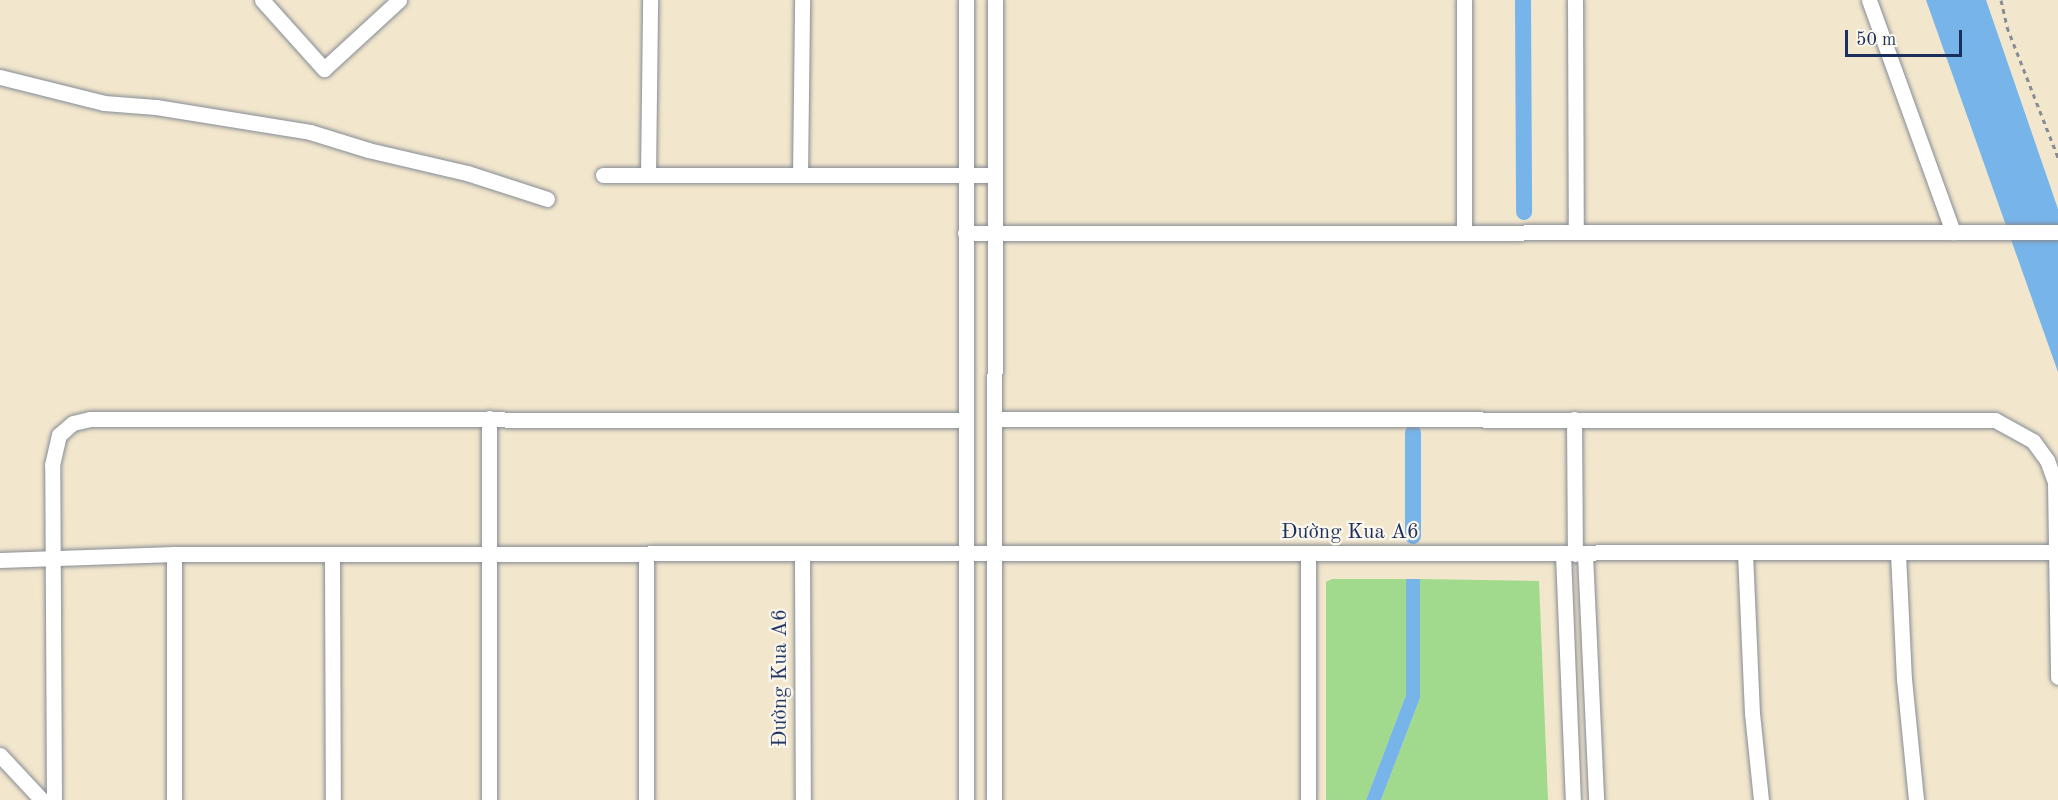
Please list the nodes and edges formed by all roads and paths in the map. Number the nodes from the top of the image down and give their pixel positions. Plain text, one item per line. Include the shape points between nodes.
1 (262, 0) edge
2 (399, 0) edge
3 (650, 0) edge
4 (802, 0) edge
5 (966, 0) edge
6 (995, 0) edge
7 (1464, 0) edge
8 (1575, 0) edge
9 (1869, 0) edge
10 (2001, 0) edge
11 (0, 77) edge
12 (2058, 157) edge
13 (648, 175) junction
14 (800, 175) junction
15 (966, 175) junction
16 (995, 175) junction
17 (603, 176) dead end
18 (547, 199) dead end
19 (1464, 232) junction
20 (1576, 232) junction
21 (1953, 232) junction
22 (2058, 232) edge
23 (965, 233) junction
24 (995, 233) junction
25 (489, 418) junction
26 (994, 419) junction
27 (1574, 419) junction
28 (965, 420) junction
29 (2054, 552) junction
30 (1745, 553) junction
31 (1898, 553) junction
32 (174, 554) junction
33 (1308, 554) junction
34 (1575, 554) junction
35 (332, 555) junction
36 (489, 555) junction
37 (646, 555) junction
38 (802, 555) junction
39 (964, 555) junction
40 (993, 555) junction
41 (52, 557) junction
42 (0, 561) edge
43 (2058, 677) edge
44 (0, 755) edge
45 (42, 800) edge
46 (54, 800) edge
47 (174, 800) edge
48 (333, 800) edge
49 (489, 800) edge
50 (646, 800) edge
51 (803, 800) edge
52 (966, 800) edge
53 (994, 800) edge
54 (1308, 800) edge
55 (1573, 800) edge
56 (1596, 800) edge
57 (1761, 800) edge
58 (1916, 800) edge

1 - 2 street via 324,69
3 - 13 street
4 - 14 street
5 - 15 street
6 - 16 street
7 - 19 street
8 - 20 street
9 - 21 street
10 - 12 path via 2007,27
11 - 18 street via 104,103 156,107 310,132 467,173
13 - 14 street
13 - 17 street
14 - 15 street
15 - 16 street
15 - 23 street
16 - 24 street
19 - 20 street
19 - 24 street
20 - 21 street
21 - 22 street
23 - 24 street
23 - 28 street
24 - 26 street
25 - 28 street
25 - 36 street
25 - 41 street via 81,420 65,428 54,444
26 - 27 street
26 - 40 street
27 - 29 street via 1995,420 2030,438 2052,470 2056,495
27 - 34 street
28 - 39 street
29 - 31 street, Đường Kua A6
29 - 43 street
30 - 31 street, Đường Kua A6
30 - 34 street, Đường Kua A6
30 - 57 street
31 - 58 street via 1904,679
32 - 35 street, Đường Kua A6
32 - 41 street, Đường Kua A6
32 - 47 street
33 - 34 street, Đường Kua A6
33 - 40 street, Đường Kua A6
33 - 54 street
34 - 55 street
34 - 56 street
35 - 36 street, Đường Kua A6
35 - 48 street
36 - 37 street, Đường Kua A6
36 - 49 street
37 - 38 street, Đường Kua A6
37 - 50 street
38 - 39 street, Đường Kua A6
38 - 51 street, Đường Kua A6
39 - 40 street, Đường Kua A6
39 - 52 street
40 - 53 street
41 - 42 street, Đường Kua A6
41 - 46 street
44 - 45 street

